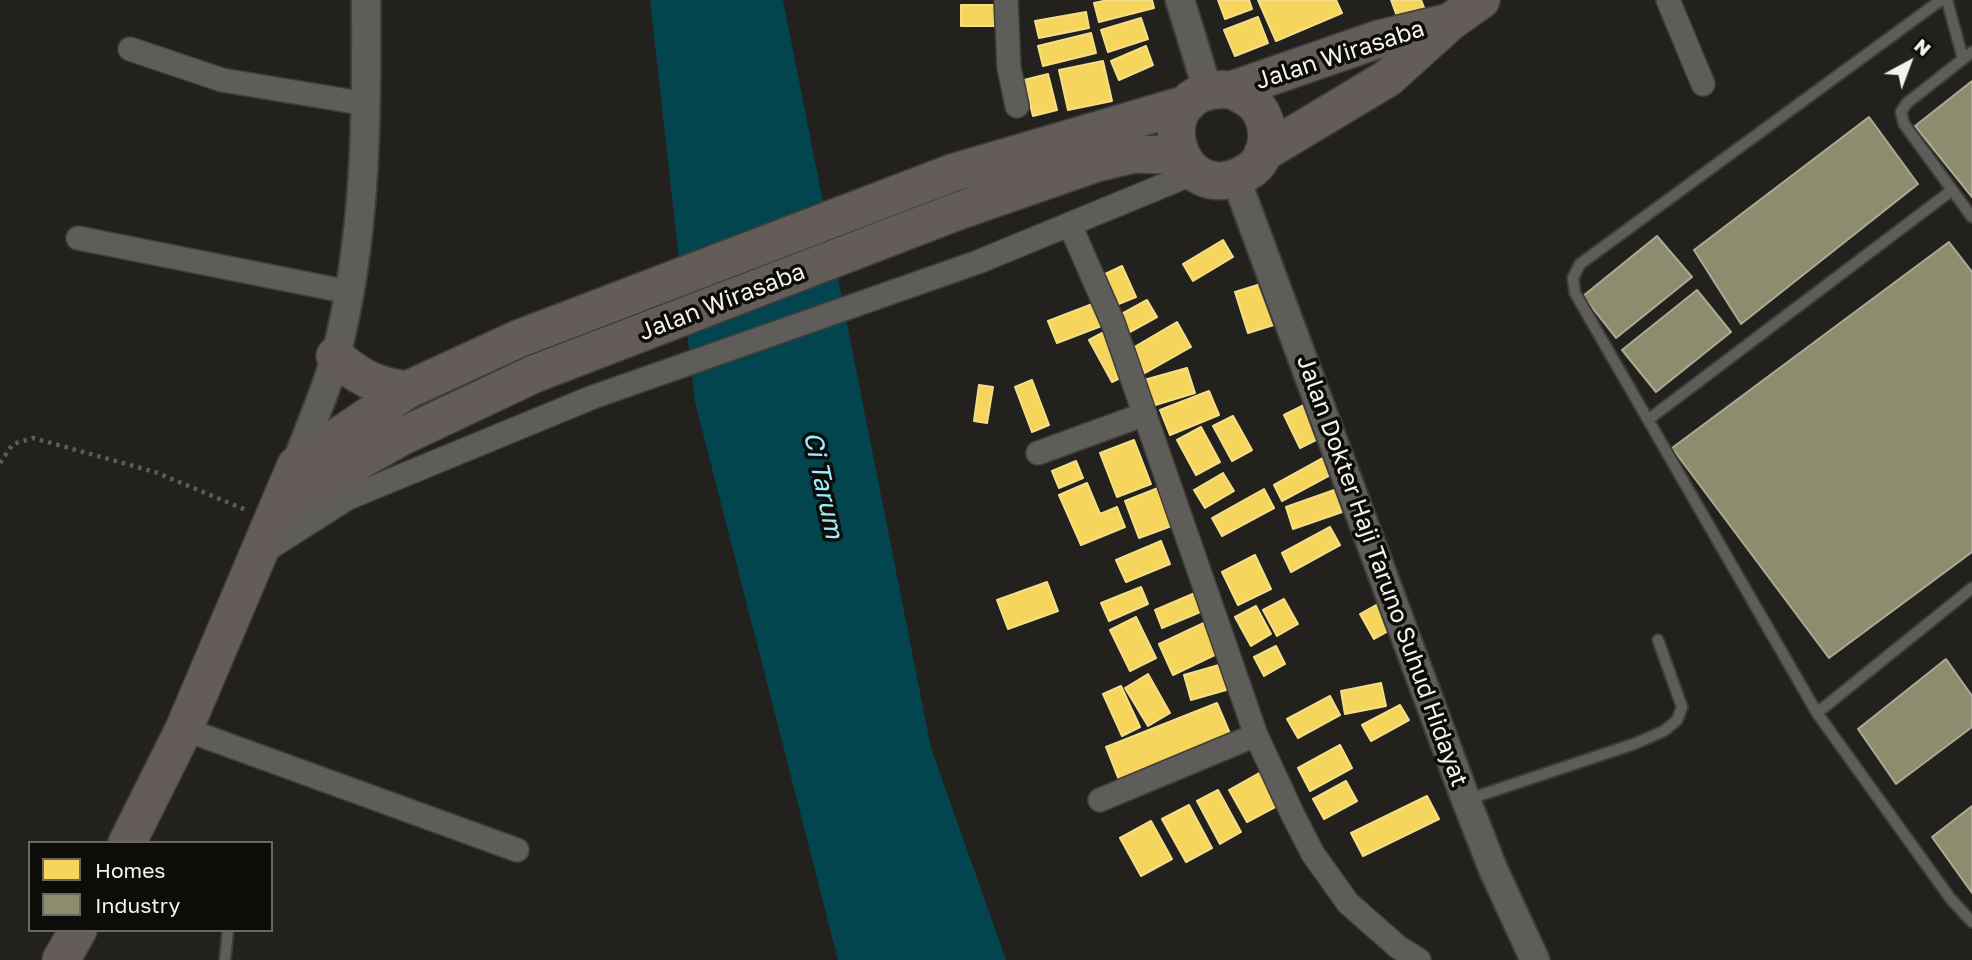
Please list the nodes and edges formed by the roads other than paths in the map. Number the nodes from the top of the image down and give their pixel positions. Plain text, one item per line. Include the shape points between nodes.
1 (366, 0) edge
2 (1006, 0) edge
3 (1180, 0) edge
4 (1481, 0) edge
5 (1668, 0) edge
6 (1941, 0) edge
7 (1947, 0) edge
8 (1450, 22) junction
9 (130, 49) dead end
10 (1968, 56) edge
11 (1703, 84) dead end
12 (1209, 95) junction
13 (367, 104) junction
14 (1017, 106) dead end
15 (1263, 153) junction
16 (1189, 167) junction
17 (1236, 179) junction
18 (1951, 191) junction
19 (1972, 217) edge
20 (1070, 225) junction
21 (78, 238) dead end
22 (349, 292) junction
23 (335, 356) junction
24 (407, 390) junction
25 (1144, 414) junction
26 (1649, 419) junction
27 (1038, 453) dead end
28 (296, 465) junction
29 (275, 514) junction
30 (257, 556) junction
31 (1972, 588) edge
32 (1658, 640) dead end
33 (1817, 713) junction
34 (184, 729) junction
35 (1256, 735) junction
36 (1100, 800) dead end
37 (1466, 800) junction
38 (128, 841) edge
39 (517, 850) dead end
40 (1972, 922) edge
41 (77, 932) edge
42 (228, 932) edge
43 (61, 960) edge
44 (225, 960) edge
45 (1419, 960) edge
46 (1535, 960) edge

1 - 13 street
2 - 14 street via 1009,68
3 - 12 street
4 - 8 main road, Jalan Wirasaba
5 - 11 street
6 - 26 lane via 1580,264 1573,278 1575,293
7 - 10 lane
8 - 12 main road, Jalan Wirasaba via 1379,39
8 - 15 main road, Jalan Wirasaba via 1388,78
9 - 13 street via 222,80
10 - 18 lane via 1901,112 1904,124
12 - 15 main road via 1246,97 1258,108 1267,138
12 - 16 main road via 1177,122 1177,148
12 - 24 main road, Jalan Wirasaba via 951,173 518,339
13 - 22 street
15 - 17 main road via 1252,169
16 - 17 main road via 1207,179
16 - 20 street
16 - 29 main road, Jalan Wirasaba via 1166,155 1134,154 958,211 534,374 401,437
17 - 37 street, Jalan Dokter Haji Taruno Suhud Hidayat
18 - 19 lane
18 - 26 lane
20 - 25 street via 1113,323
20 - 30 street via 978,262 593,397 348,498
21 - 22 street
22 - 23 street
23 - 24 main road via 355,375 380,387
23 - 28 street
24 - 28 main road, Jalan Wirasaba
25 - 27 street
25 - 35 street
26 - 33 lane
28 - 29 main road
29 - 30 main road
30 - 34 main road
31 - 33 lane
32 - 37 lane via 1682,707 1677,720 1664,732
33 - 40 lane
34 - 38 main road
34 - 39 street
35 - 36 street
35 - 45 street via 1312,854 1348,903
37 - 46 street, Jalan Dokter Haji Taruno Suhud Hidayat
41 - 43 main road
42 - 44 lane

